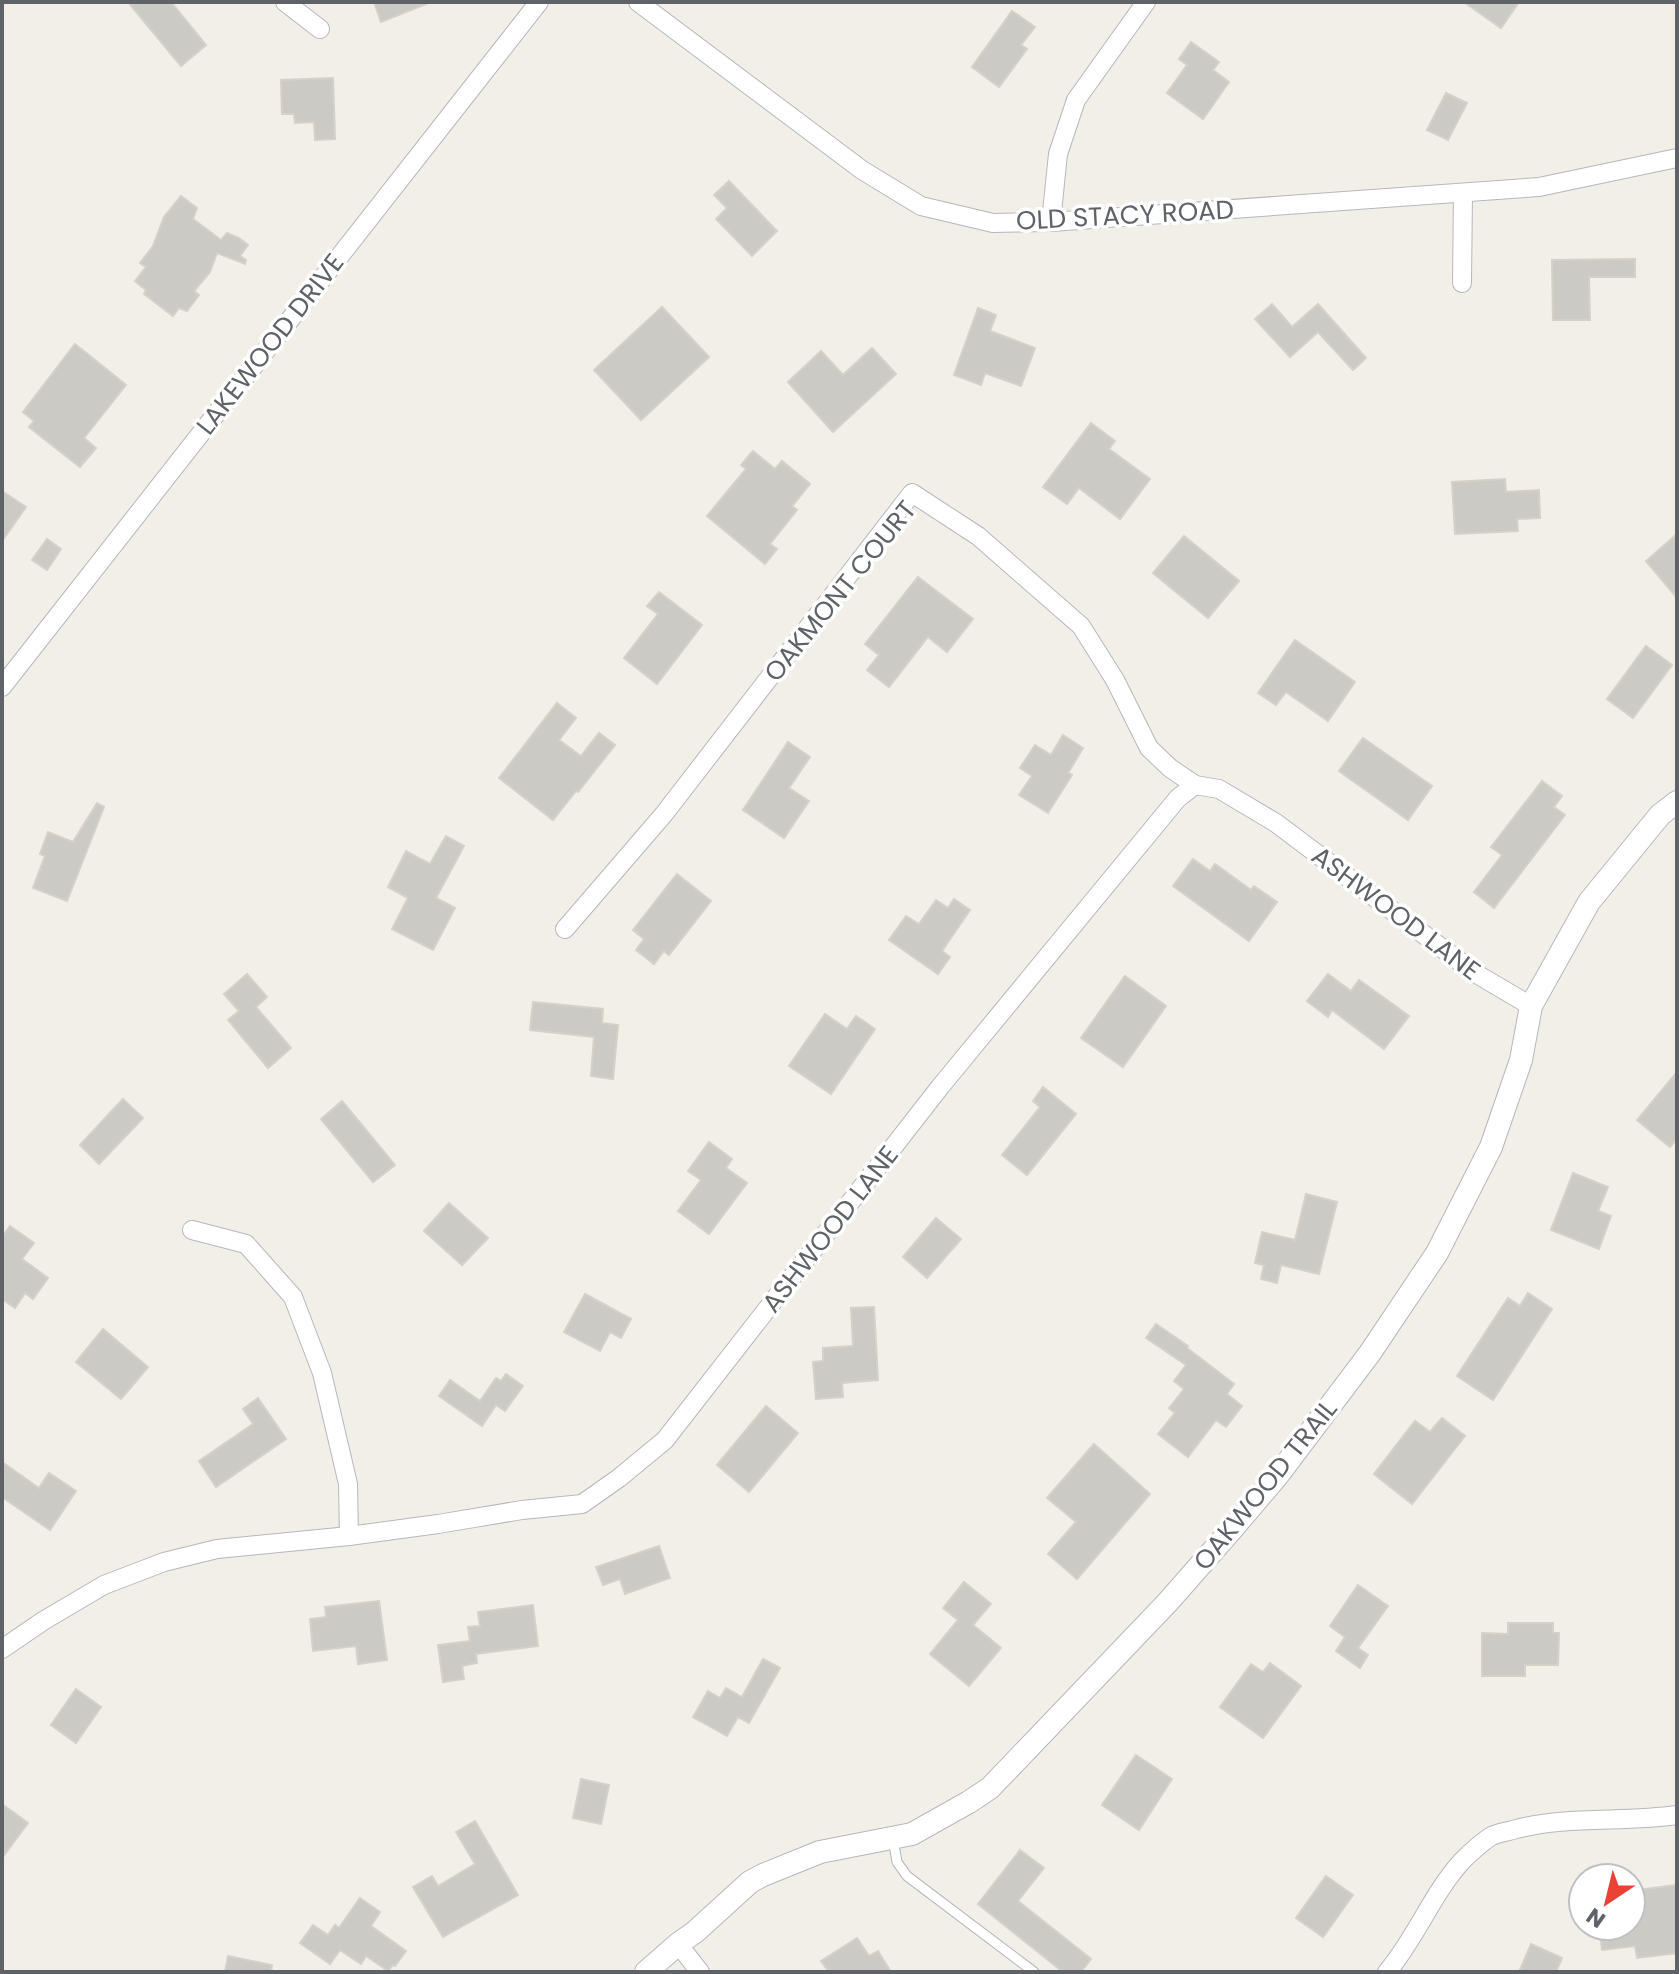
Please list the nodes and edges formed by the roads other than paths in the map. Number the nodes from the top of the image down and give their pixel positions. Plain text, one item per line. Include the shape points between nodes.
1 (285, 2) edge
2 (539, 2) edge
3 (638, 2) edge
4 (1146, 2) edge
5 (320, 29) dead end
6 (1677, 158) edge
7 (1463, 193) junction
8 (1051, 222) junction
9 (1462, 283) dead end
10 (2, 687) edge
11 (1195, 785) junction
12 (1677, 802) edge
13 (565, 929) dead end
14 (1531, 1006) junction
15 (192, 1230) dead end
16 (349, 1536) junction
17 (2, 1649) edge
18 (1677, 1815) edge
19 (893, 1838) junction
20 (678, 1944) junction
21 (646, 1972) edge
22 (700, 1972) edge
23 (1034, 1972) edge
24 (1387, 1972) edge

1 - 5 street
2 - 10 street, LAKEWOOD DRIVE
3 - 8 street, OLD STACY ROAD via 862,170 921,206 993,223
4 - 8 street via 1076,100 1058,154
6 - 7 street, OLD STACY ROAD via 1539,187
7 - 8 street, OLD STACY ROAD
7 - 9 street
11 - 13 street, OAKMONT COURT via 1149,748 1081,626 978,536 912,493 664,814
11 - 14 street, ASHWOOD LANE via 1219,789 1276,823 1475,973
11 - 16 street, ASHWOOD LANE via 1178,798 940,1087 665,1440 582,1504
12 - 14 street, OAKWOOD TRAIL via 1660,815 1589,902
14 - 19 street, OAKWOOD TRAIL via 1521,1060 1491,1147 1437,1253 1278,1475 1167,1603 990,1788 912,1834
15 - 16 street via 246,1244 293,1297 322,1373 348,1484
16 - 17 street, ASHWOOD LANE via 217,1549 164,1562 104,1585
18 - 24 street via 1528,1826 1492,1835 1463,1860
19 - 20 street, OAKWOOD TRAIL via 820,1852 763,1875
19 - 23 lane via 897,1862 907,1876
20 - 21 street, OAKWOOD TRAIL
20 - 22 street

